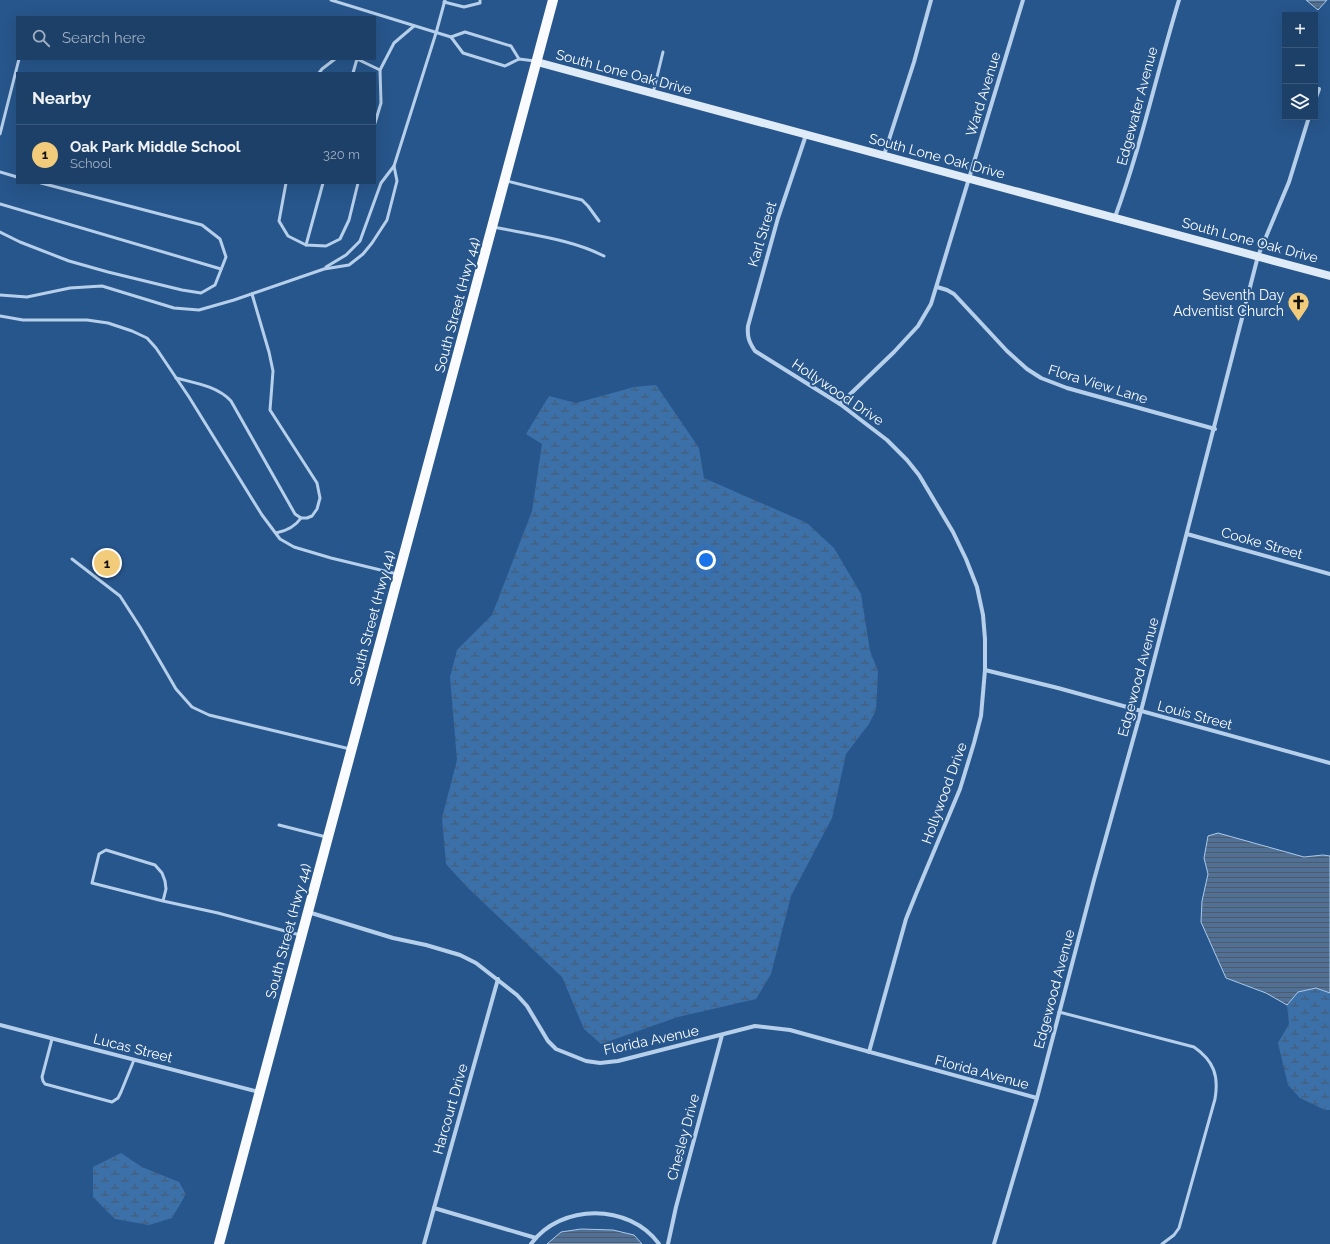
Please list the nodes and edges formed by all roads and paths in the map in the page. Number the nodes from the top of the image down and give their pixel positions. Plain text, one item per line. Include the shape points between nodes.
1 (331, 0) edge
2 (480, 0) edge
3 (553, 0) edge
4 (931, 0) edge
5 (1023, 0) edge
6 (1179, 0) edge
7 (444, 1) edge
8 (372, 13) junction
9 (370, 16) edge
10 (414, 26) junction
11 (436, 33) junction
12 (451, 37) junction
13 (664, 52) dead end
14 (519, 59) junction
15 (19, 60) edge
16 (334, 60) edge
17 (357, 60) edge
18 (359, 60) edge
19 (537, 62) junction
20 (380, 70) junction
21 (320, 72) edge
22 (353, 72) edge
23 (653, 93) junction
24 (376, 120) edge
25 (1308, 120) edge
26 (0, 134) edge
27 (806, 134) junction
28 (884, 155) junction
29 (394, 166) junction
30 (0, 172) edge
31 (16, 177) edge
32 (970, 178) junction
33 (505, 180) junction
34 (44, 184) edge
35 (286, 184) edge
36 (323, 184) edge
37 (358, 184) edge
38 (0, 204) edge
39 (1115, 218) junction
40 (599, 221) dead end
41 (493, 226) junction
42 (0, 232) edge
43 (306, 245) junction
44 (604, 256) dead end
45 (1258, 256) junction
46 (221, 269) junction
47 (324, 269) junction
48 (1330, 276) edge
49 (937, 287) junction
50 (252, 294) junction
51 (0, 295) edge
52 (0, 316) edge
53 (750, 343) joint
54 (176, 378) junction
55 (840, 404) junction
56 (1214, 429) junction
57 (301, 518) junction
58 (276, 534) junction
59 (1187, 534) junction
60 (72, 559) dead end
61 (1330, 574) edge
62 (399, 575) junction
63 (985, 670) junction
64 (1141, 711) junction
65 (351, 749) junction
66 (1330, 763) edge
67 (279, 825) dead end
68 (328, 837) junction
69 (163, 901) junction
70 (308, 912) junction
71 (301, 935) junction
72 (498, 979) junction
73 (1059, 1012) junction
74 (0, 1025) edge
75 (722, 1035) junction
76 (52, 1039) junction
77 (869, 1052) junction
78 (134, 1060) junction
79 (260, 1092) junction
80 (1037, 1098) junction
81 (434, 1208) junction
82 (536, 1238) junction
83 (219, 1244) edge
84 (424, 1244) edge
85 (531, 1244) edge
86 (659, 1244) edge
87 (668, 1244) edge
88 (994, 1244) edge
89 (1162, 1244) edge

1 - 8 lane
2 - 7 lane via 480,3 464,7
3 - 19 main road, South Street (Hwy 44)
4 - 28 street
5 - 32 street, Ward Avenue
6 - 39 street, Edgewater Avenue via 1127,185
7 - 11 lane
8 - 9 lane
8 - 10 lane
10 - 11 lane
10 - 20 lane via 394,43
11 - 12 lane
11 - 29 lane
12 - 14 lane via 466,32 511,46
12 - 14 lane via 463,53 505,66
13 - 23 lane
14 - 19 lane
15 - 26 lane
16 - 21 lane
17 - 22 lane
18 - 20 lane
19 - 23 street, South Lone Oak Drive
19 - 33 main road, South Street (Hwy 44)
20 - 24 lane via 381,103
23 - 27 street, South Lone Oak Drive
25 - 45 street, Edgewood Avenue via 1289,182
27 - 28 street, South Lone Oak Drive
27 - 53 street, Karl Street via 765,260 748,326
28 - 32 street, South Lone Oak Drive
29 - 47 lane via 381,183 360,241 346,255
29 - 47 lane via 397,182 387,220 372,243 349,265
30 - 31 lane
32 - 39 street, South Lone Oak Drive
32 - 49 street, Ward Avenue
33 - 40 lane via 582,200
33 - 41 main road, South Street (Hwy 44)
34 - 46 lane via 202,225 220,238 226,257
35 - 43 lane via 279,221 288,236
36 - 43 lane
37 - 43 lane via 349,220 340,239 326,246
38 - 46 lane
39 - 45 street, South Lone Oak Drive
41 - 44 lane via 556,238
41 - 62 main road, South Street (Hwy 44)
42 - 46 lane via 69,261 182,290 201,292 208,289 215,285
45 - 48 street, South Lone Oak Drive
45 - 56 street, Edgewood Avenue
47 - 50 lane
49 - 55 street, Ward Avenue via 931,304 918,326
49 - 56 street, Flora View Lane via 954,294 1026,369 1041,378 1067,388
50 - 51 lane via 199,310 174,308 102,286 70,288 27,297
50 - 57 lane via 273,371 270,410 317,483 320,498 317,509 312,516
52 - 54 lane via 23,320 87,320 108,323 132,331 147,338
53 - 55 street, Hollywood Drive via 755,351
54 - 57 lane via 218,390 225,395 295,514
54 - 58 lane
55 - 63 street, Hollywood Drive via 887,440 908,460 953,532 977,586 986,639
56 - 59 street, Edgewood Avenue
57 - 58 lane via 284,532
58 - 62 lane via 294,547
59 - 61 street, Cooke Street
59 - 64 street, Edgewood Avenue
60 - 65 lane via 120,596 176,689 192,707 209,715
62 - 65 main road, South Street (Hwy 44)
63 - 64 street, Louis Street
63 - 77 street, Hollywood Drive via 981,716 965,774 906,919
64 - 66 street, Louis Street
64 - 73 street, Edgewood Avenue
65 - 68 main road, South Street (Hwy 44)
67 - 68 lane
68 - 70 main road, South Street (Hwy 44)
69 - 69 lane via 165,881 156,865 106,850 99,854 92,883
69 - 71 lane
70 - 71 main road, South Street (Hwy 44)
70 - 72 street, Florida Avenue via 393,938 460,954
71 - 79 main road, South Street (Hwy 44)
72 - 75 street, Florida Avenue via 522,1000 548,1041 556,1049 586,1061 618,1061
72 - 81 street, Harcourt Drive
73 - 80 street, Edgewood Avenue
73 - 89 lane via 1194,1047 1207,1058 1216,1076 1215,1099 1179,1228
74 - 76 street, Lucas Street
75 - 77 street, Florida Avenue via 755,1026 772,1027
75 - 87 street, Chesley Drive
76 - 78 street, Lucas Street
76 - 78 lane via 42,1077 45,1084 112,1102 122,1092
77 - 80 street, Florida Avenue
78 - 79 street, Lucas Street
79 - 83 main road, South Street (Hwy 44)
80 - 88 street, Edgewood Avenue
81 - 82 street
81 - 84 street, Harcourt Drive
82 - 85 street
82 - 86 street via 560,1220 586,1213 603,1213 637,1224

